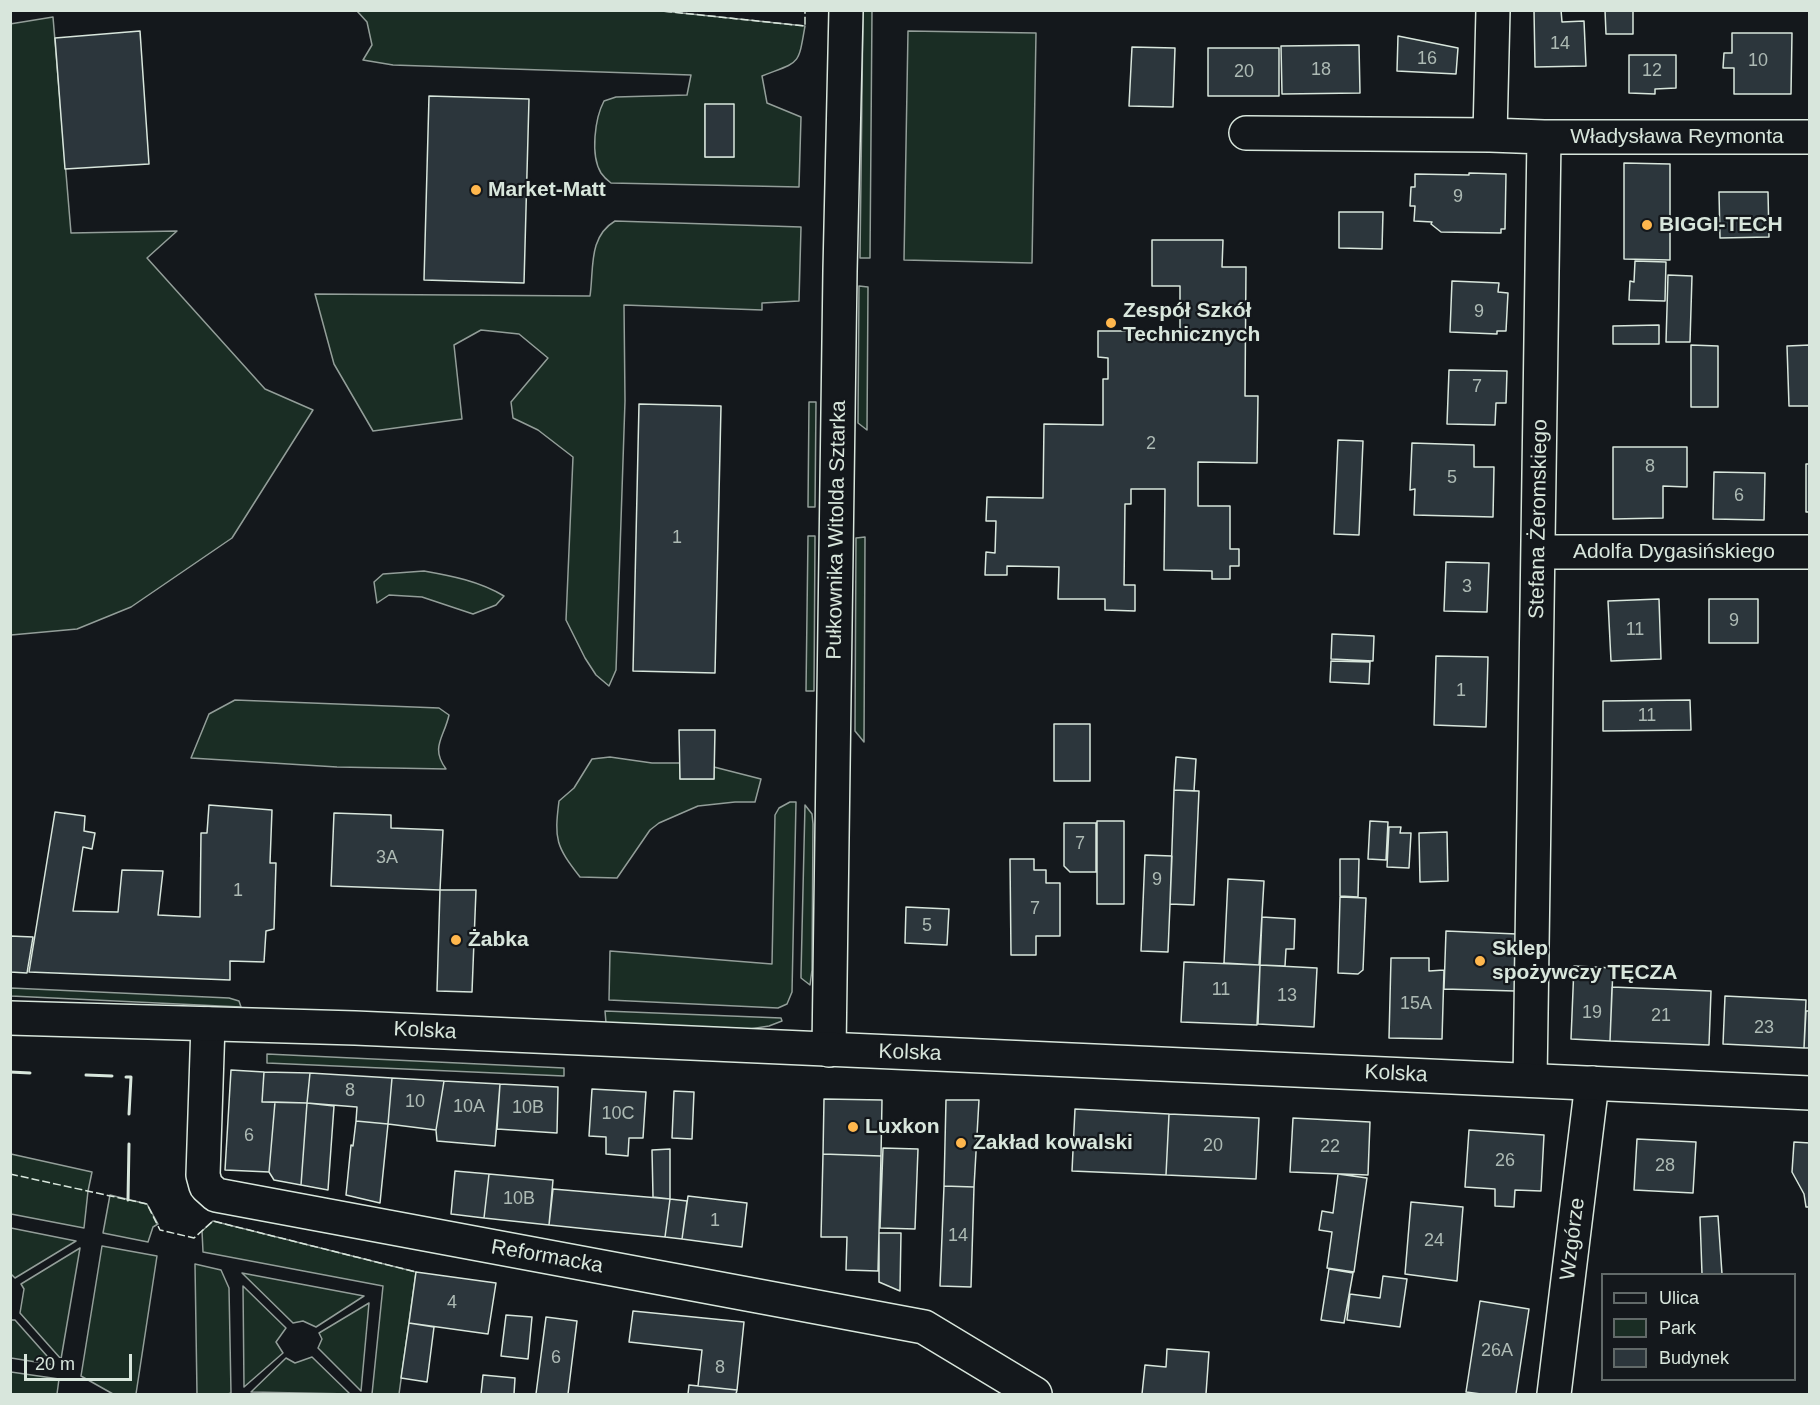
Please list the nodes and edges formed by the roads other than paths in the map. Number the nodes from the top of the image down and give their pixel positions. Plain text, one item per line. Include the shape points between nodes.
1 (846, 10) edge
2 (1492, 10) edge
3 (1246, 133) dead end
4 (1490, 135) junction
5 (1544, 136) junction
6 (1809, 137) edge
7 (1538, 552) junction
8 (1809, 552) edge
9 (10, 1018) edge
10 (208, 1023) junction
11 (830, 1050) junction
12 (1530, 1080) junction
13 (1592, 1083) junction
14 (1809, 1093) edge
15 (1035, 1395) edge
16 (1554, 1395) edge

1 - 11 street, Pułkownika Witolda Sztarka
2 - 4 street
3 - 4 street
4 - 5 street
5 - 6 street, Władysława Reymonta
5 - 7 street, Stefana Żeromskiego
7 - 8 street, Adolfa Dygasińskiego
7 - 12 street, Stefana Żeromskiego
9 - 10 street, Kolska
10 - 11 street, Kolska
10 - 15 street, Reformacka via 203,1175 206,1186 216,1195 924,1327
11 - 12 street, Kolska
12 - 13 street, Kolska
13 - 14 street, Kolska
13 - 16 street, Wzgórze

